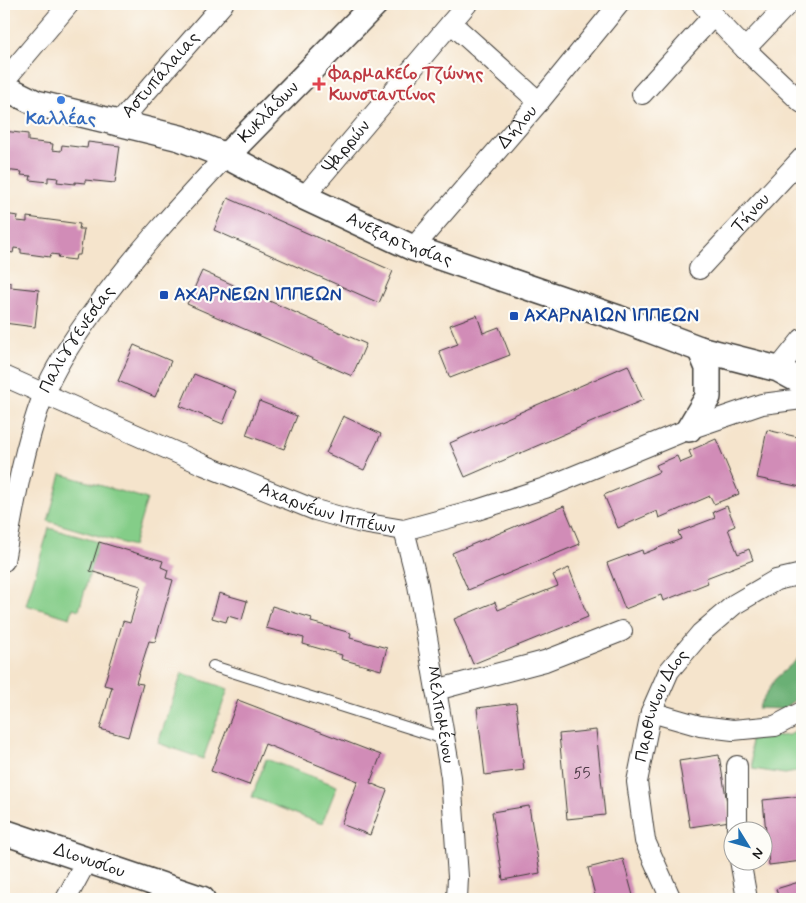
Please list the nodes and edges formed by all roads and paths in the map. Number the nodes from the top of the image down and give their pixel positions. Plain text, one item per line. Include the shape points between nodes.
1 (70, 4) edge
2 (223, 4) edge
3 (375, 4) edge
4 (468, 4) edge
5 (619, 4) edge
6 (788, 4) edge
7 (707, 10) edge
8 (451, 23) junction
9 (745, 49) junction
10 (4, 81) edge
11 (4, 87) edge
12 (642, 94) dead end
13 (539, 102) junction
14 (802, 103) edge
15 (118, 124) junction
16 (226, 156) junction
17 (802, 158) edge
18 (304, 197) junction
19 (413, 248) junction
20 (699, 269) dead end
21 (802, 339) edge
22 (700, 349) junction
23 (778, 369) junction
24 (4, 376) edge
25 (802, 382) edge
26 (44, 394) junction
27 (802, 399) edge
28 (689, 429) junction
29 (404, 530) junction
30 (4, 561) edge
31 (802, 574) edge
32 (622, 631) dead end
33 (214, 666) dead end
34 (436, 690) junction
35 (651, 712) junction
36 (802, 712) edge
37 (444, 738) junction
38 (737, 766) dead end
39 (738, 820) edge
40 (4, 832) edge
41 (87, 860) junction
42 (742, 870) edge
43 (166, 893) edge
44 (66, 899) edge
45 (202, 899) edge
46 (457, 899) edge
47 (671, 899) edge
48 (747, 899) edge

1 - 10 street
2 - 15 street, Αστυπάλαιας
3 - 16 street, Κυκλάδων
4 - 8 street, Ψαρρών
5 - 13 street, Δήλου
6 - 9 street
7 - 9 street
7 - 12 street
8 - 13 street
8 - 18 street, Ψαρρών
9 - 14 street
11 - 15 street, Ανεξαρτησίας via 36,103
13 - 19 street, Δήλου
15 - 16 street, Ανεξαρτησίας via 180,138
16 - 18 street, Ανεξαρτησίας
16 - 26 street, Παλιγγενεσίας via 150,239 106,294 75,336
17 - 20 street, Τήνου
18 - 19 street, Ανεξαρτησίας
19 - 22 street, Ανεξαρτησίας
21 - 23 street
22 - 23 street, Ανεξαρτησίας
22 - 28 street via 708,368 708,398
23 - 25 street, Ανεξαρτησίας
24 - 26 street, Αχαρνέων Ιππέων
26 - 29 street, Αχαρνέων Ιππέων via 204,466 315,510
26 - 30 street, Παλιγγενεσίας via 19,477
27 - 28 street, Αχαρνέων Ιππέων via 762,404
28 - 29 street, Αχαρνέων Ιππέων via 545,488
29 - 34 street, Μελπομένου via 418,585
31 - 35 street, Παρθινιου Διος via 776,580 735,604 701,633 669,671
32 - 34 street via 545,661
33 - 37 lane
34 - 37 street, Μελπομένου
35 - 36 street via 700,726 733,730 775,726
35 - 47 street, Παρθινιου Διος via 637,782 645,841
37 - 46 street, Μελπομένου via 451,777
38 - 39 street
40 - 41 street, Διονυσίου
41 - 43 street, Διονυσίου
41 - 44 street
42 - 48 street
43 - 45 street, Διονυσίου

